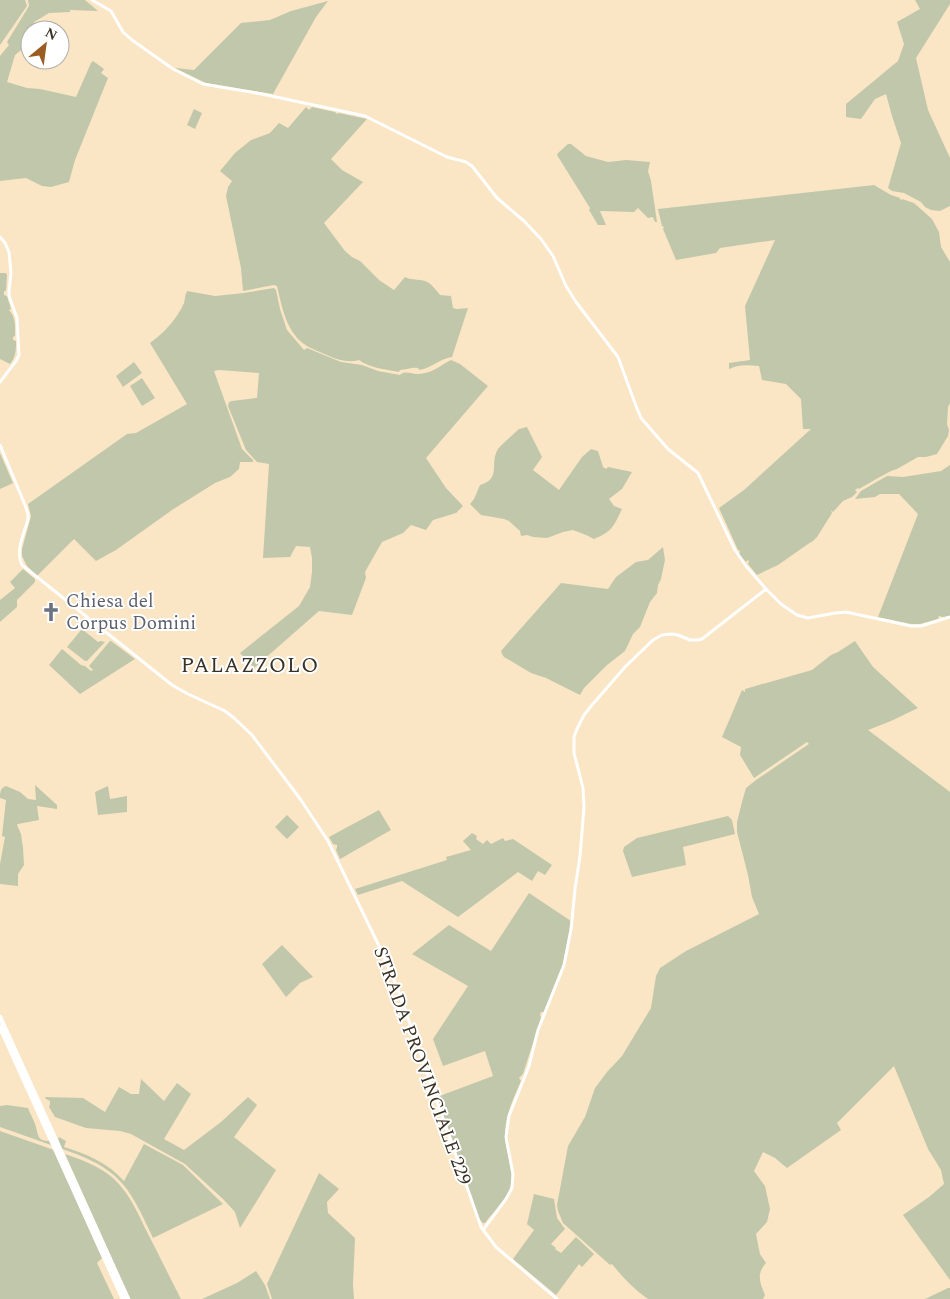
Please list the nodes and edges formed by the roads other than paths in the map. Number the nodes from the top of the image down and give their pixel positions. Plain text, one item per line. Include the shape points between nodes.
1 (92, 0) edge
2 (0, 237) edge
3 (0, 382) edge
4 (0, 445) edge
5 (766, 589) junction
6 (950, 617) edge
7 (0, 1017) edge
8 (0, 1027) edge
9 (55, 1143) junction
10 (482, 1230) junction
11 (123, 1299) edge
12 (128, 1299) edge
13 (556, 1299) edge

1 - 5 street via 111,11 128,38 183,75 207,85 368,117 447,158 469,164 501,202 541,239 553,256 568,290 618,357 641,418 663,444 698,473 739,558
2 - 3 street via 9,252 9,291 17,318 19,355
4 - 10 street, STRADA PROVINCIALE 229 via 28,514 20,562 172,685 234,718 256,740 324,834 400,996
5 - 6 street via 792,612 808,618 846,612 916,626
5 - 10 street via 702,639 690,640 671,634 653,640 592,705 576,729 574,753 584,807 570,940 563,969 509,1116 506,1137 513,1174 512,1188
7 - 9 main road
8 - 9 main road
9 - 11 main road
9 - 12 main road
10 - 13 street, STRADA PROVINCIALE 229 via 496,1247

